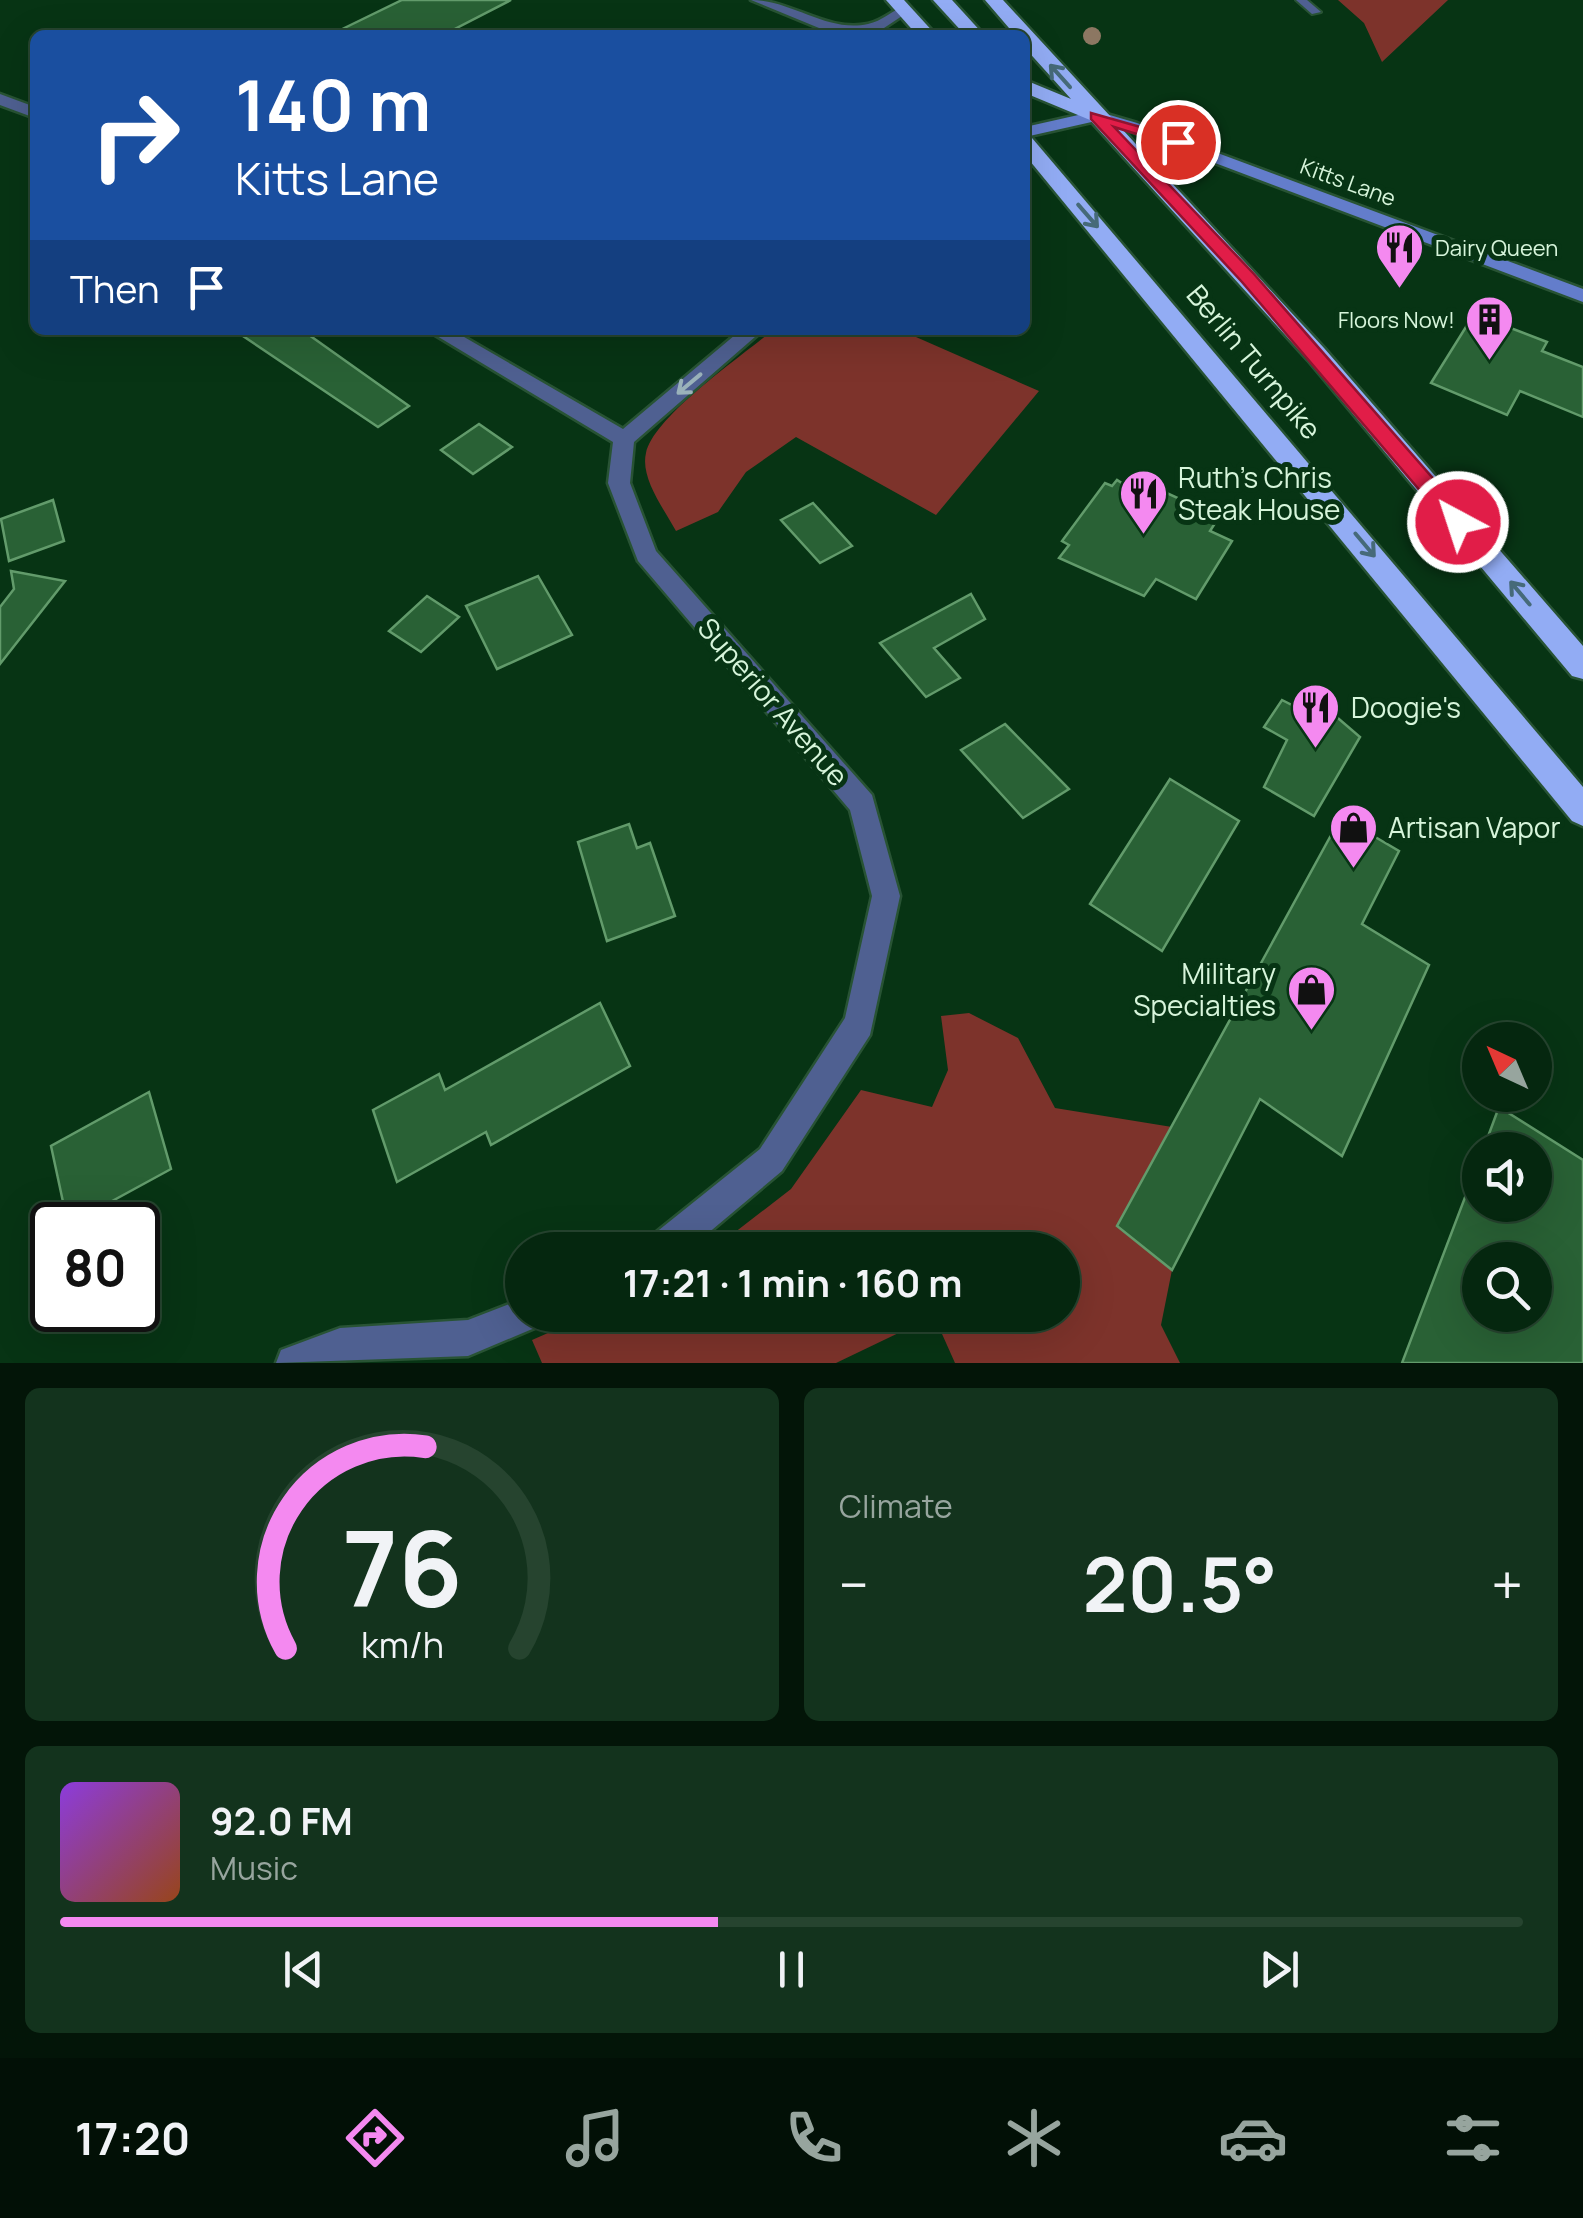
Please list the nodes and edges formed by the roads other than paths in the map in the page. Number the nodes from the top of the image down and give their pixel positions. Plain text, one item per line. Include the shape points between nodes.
1 (758, 0) edge
2 (942, 0) edge
3 (994, 0) edge
4 (1302, 0) edge
5 (899, 5) edge
6 (1316, 12) dead end
7 (838, 30) edge
8 (866, 30) edge
9 (922, 30) edge
10 (970, 30) edge
11 (1019, 30) edge
12 (1030, 43) edge
13 (1030, 88) edge
14 (0, 100) edge
15 (30, 110) edge
16 (1096, 116) junction
17 (1030, 131) edge
18 (1030, 148) edge
19 (1583, 296) edge
20 (446, 335) edge
21 (747, 335) edge
22 (624, 439) junction
23 (1583, 667) edge
24 (1583, 811) edge
25 (683, 1232) edge
26 (505, 1328) edge
27 (472, 1350) edge
28 (294, 1363) edge

1 - 7 street
2 - 10 highway
3 - 11 highway, Berlin Turnpike
4 - 6 lane
5 - 8 street via 891,22
5 - 9 highway
16 -> 12 highway, Berlin Turnpike
13 - 16 highway
14 - 15 street
16 - 17 street
16 - 19 street, Kitts Lane
23 -> 16 highway, Berlin Turnpike via 1303,340
18 -> 24 highway, Berlin Turnpike
20 - 22 street
21 -> 22 street
22 - 25 street, Superior Avenue via 619,483 646,555 862,804 886,896 859,1024 771,1160
26 - 27 street
27 - 28 street via 340,1346

